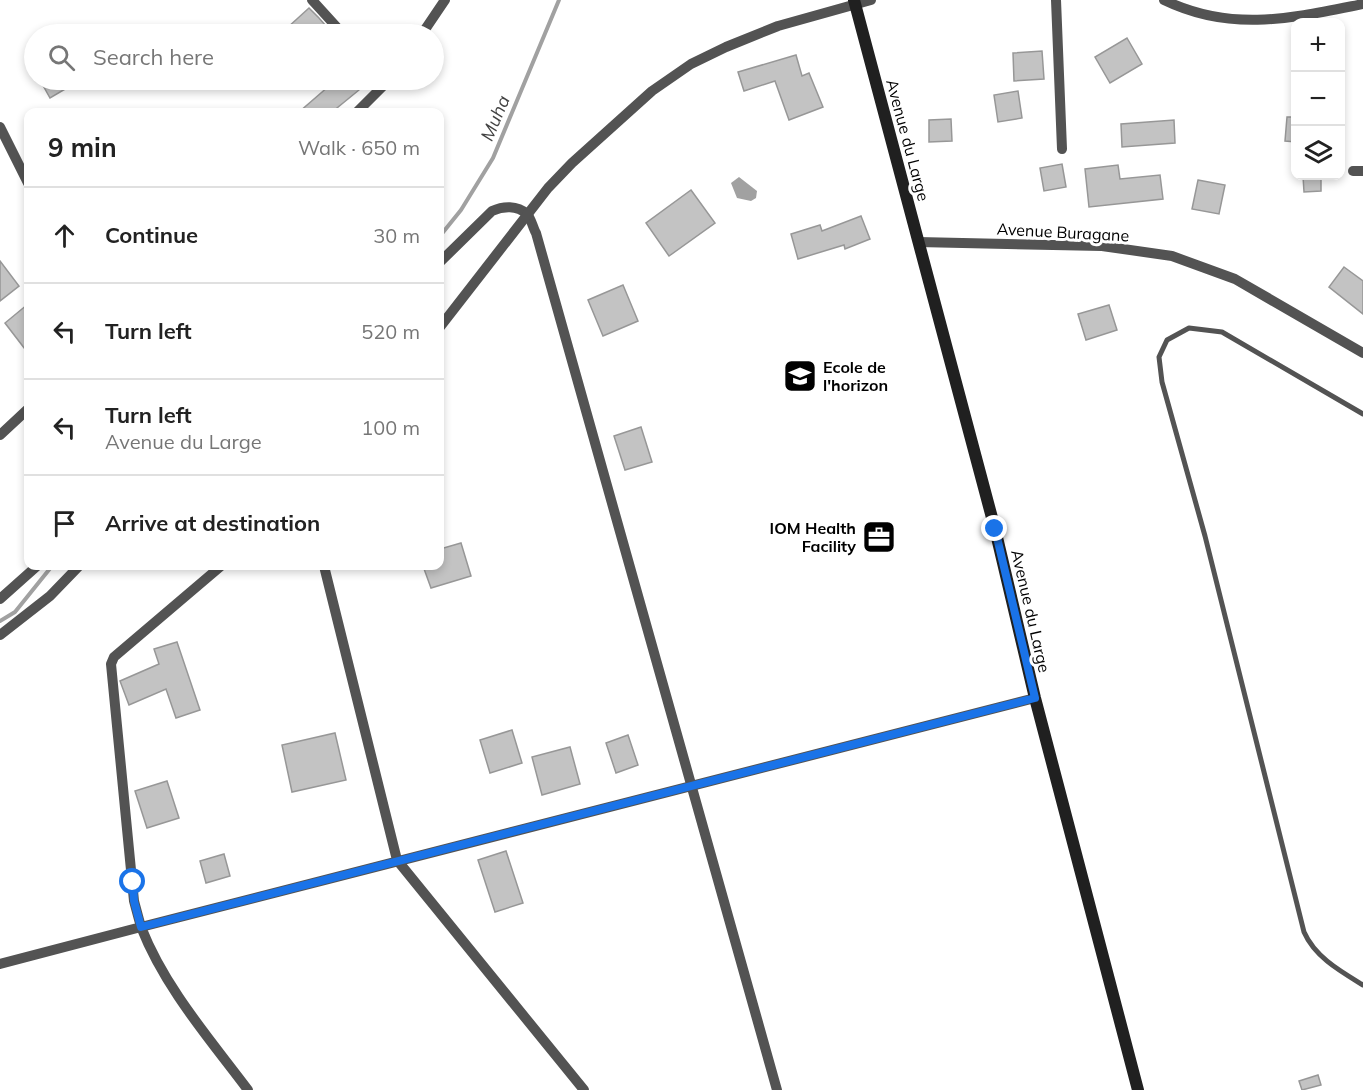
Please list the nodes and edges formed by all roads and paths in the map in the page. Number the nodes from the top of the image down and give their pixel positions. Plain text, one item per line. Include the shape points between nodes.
1 (312, 0) edge
2 (445, 0) edge
3 (871, 0) edge
4 (1056, 0) edge
5 (1164, 0) edge
6 (855, 2) edge
7 (1363, 4) edge
8 (334, 24) edge
9 (429, 24) edge
10 (378, 90) edge
11 (361, 108) edge
12 (0, 127) edge
13 (1062, 149) dead end
14 (24, 175) edge
15 (526, 214) junction
16 (918, 242) junction
17 (444, 258) edge
18 (444, 322) edge
19 (1363, 353) edge
20 (24, 414) edge
21 (1363, 414) edge
22 (0, 435) edge
23 (33, 570) edge
24 (76, 570) edge
25 (216, 570) edge
26 (325, 570) edge
27 (0, 599) edge
28 (0, 635) edge
29 (1035, 698) junction
30 (691, 785) junction
31 (397, 860) junction
32 (141, 927) junction
33 (0, 964) edge
34 (1363, 986) edge
35 (248, 1090) edge
36 (584, 1090) edge
37 (777, 1090) edge
38 (1138, 1090) edge

1 - 8 street
2 - 9 street
3 - 6 street
4 - 13 street
5 - 7 street via 1226,20 1261,21
6 - 15 street via 778,26 691,64 652,91 572,163
6 - 16 main road, Avenue du Large
10 - 11 street
12 - 14 street
15 - 17 street via 512,207 492,211
15 - 18 street
15 - 30 street via 536,233
16 - 19 street, Avenue Buragane via 1102,246 1172,256 1235,279
16 - 29 main road, Avenue du Large via 995,529
20 - 22 street
21 - 34 lane via 1222,332 1189,328 1167,340 1159,357 1162,382 1205,536 1304,932 1310,945
23 - 27 street
24 - 28 street
25 - 32 street via 114,657 111,664 134,901
26 - 31 street
29 - 30 street
29 - 38 main road, Avenue du Large
30 - 31 street
30 - 37 street
31 - 32 street
31 - 36 street
32 - 33 street
32 - 35 street via 164,975

